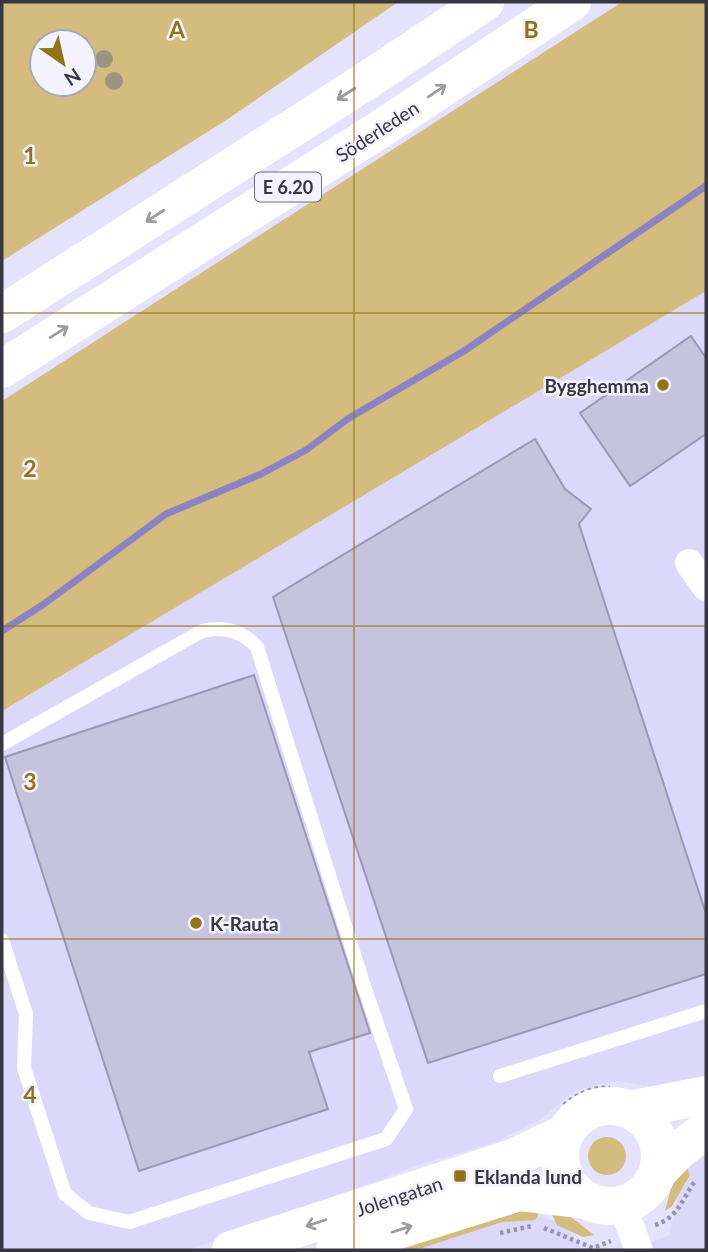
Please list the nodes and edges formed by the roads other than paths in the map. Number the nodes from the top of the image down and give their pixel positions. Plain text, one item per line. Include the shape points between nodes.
1 (485, 2) edge
2 (572, 2) edge
3 (2, 314) edge
4 (2, 369) edge
5 (689, 563) dead end
6 (706, 587) edge
7 (2, 744) edge
8 (2, 940) edge
9 (706, 1011) edge
10 (500, 1076) dead end
11 (706, 1095) edge
12 (630, 1110) junction
13 (706, 1130) edge
14 (564, 1134) junction
15 (658, 1172) junction
16 (604, 1203) junction
17 (231, 1250) edge
18 (335, 1250) edge
19 (639, 1250) edge

1 -> 3 main road, E 6.20
4 -> 2 main road, Söderleden / E 6.20
5 - 6 street
7 - 8 lane via 202,631 227,629 250,639 257,647 406,1109 386,1139 129,1222 89,1213 65,1194 24,1068 26,1014
9 - 10 lane
11 - 12 main road
12 - 14 main road via 612,1106 593,1109 576,1119
12 - 15 main road via 646,1120 656,1136
13 - 15 main road
14 - 16 main road via 559,1152 571,1188
14 -> 17 main road, Jolengatan via 513,1158
15 - 16 main road via 640,1196
18 -> 16 main road, Jolengatan via 519,1192
16 - 19 street

